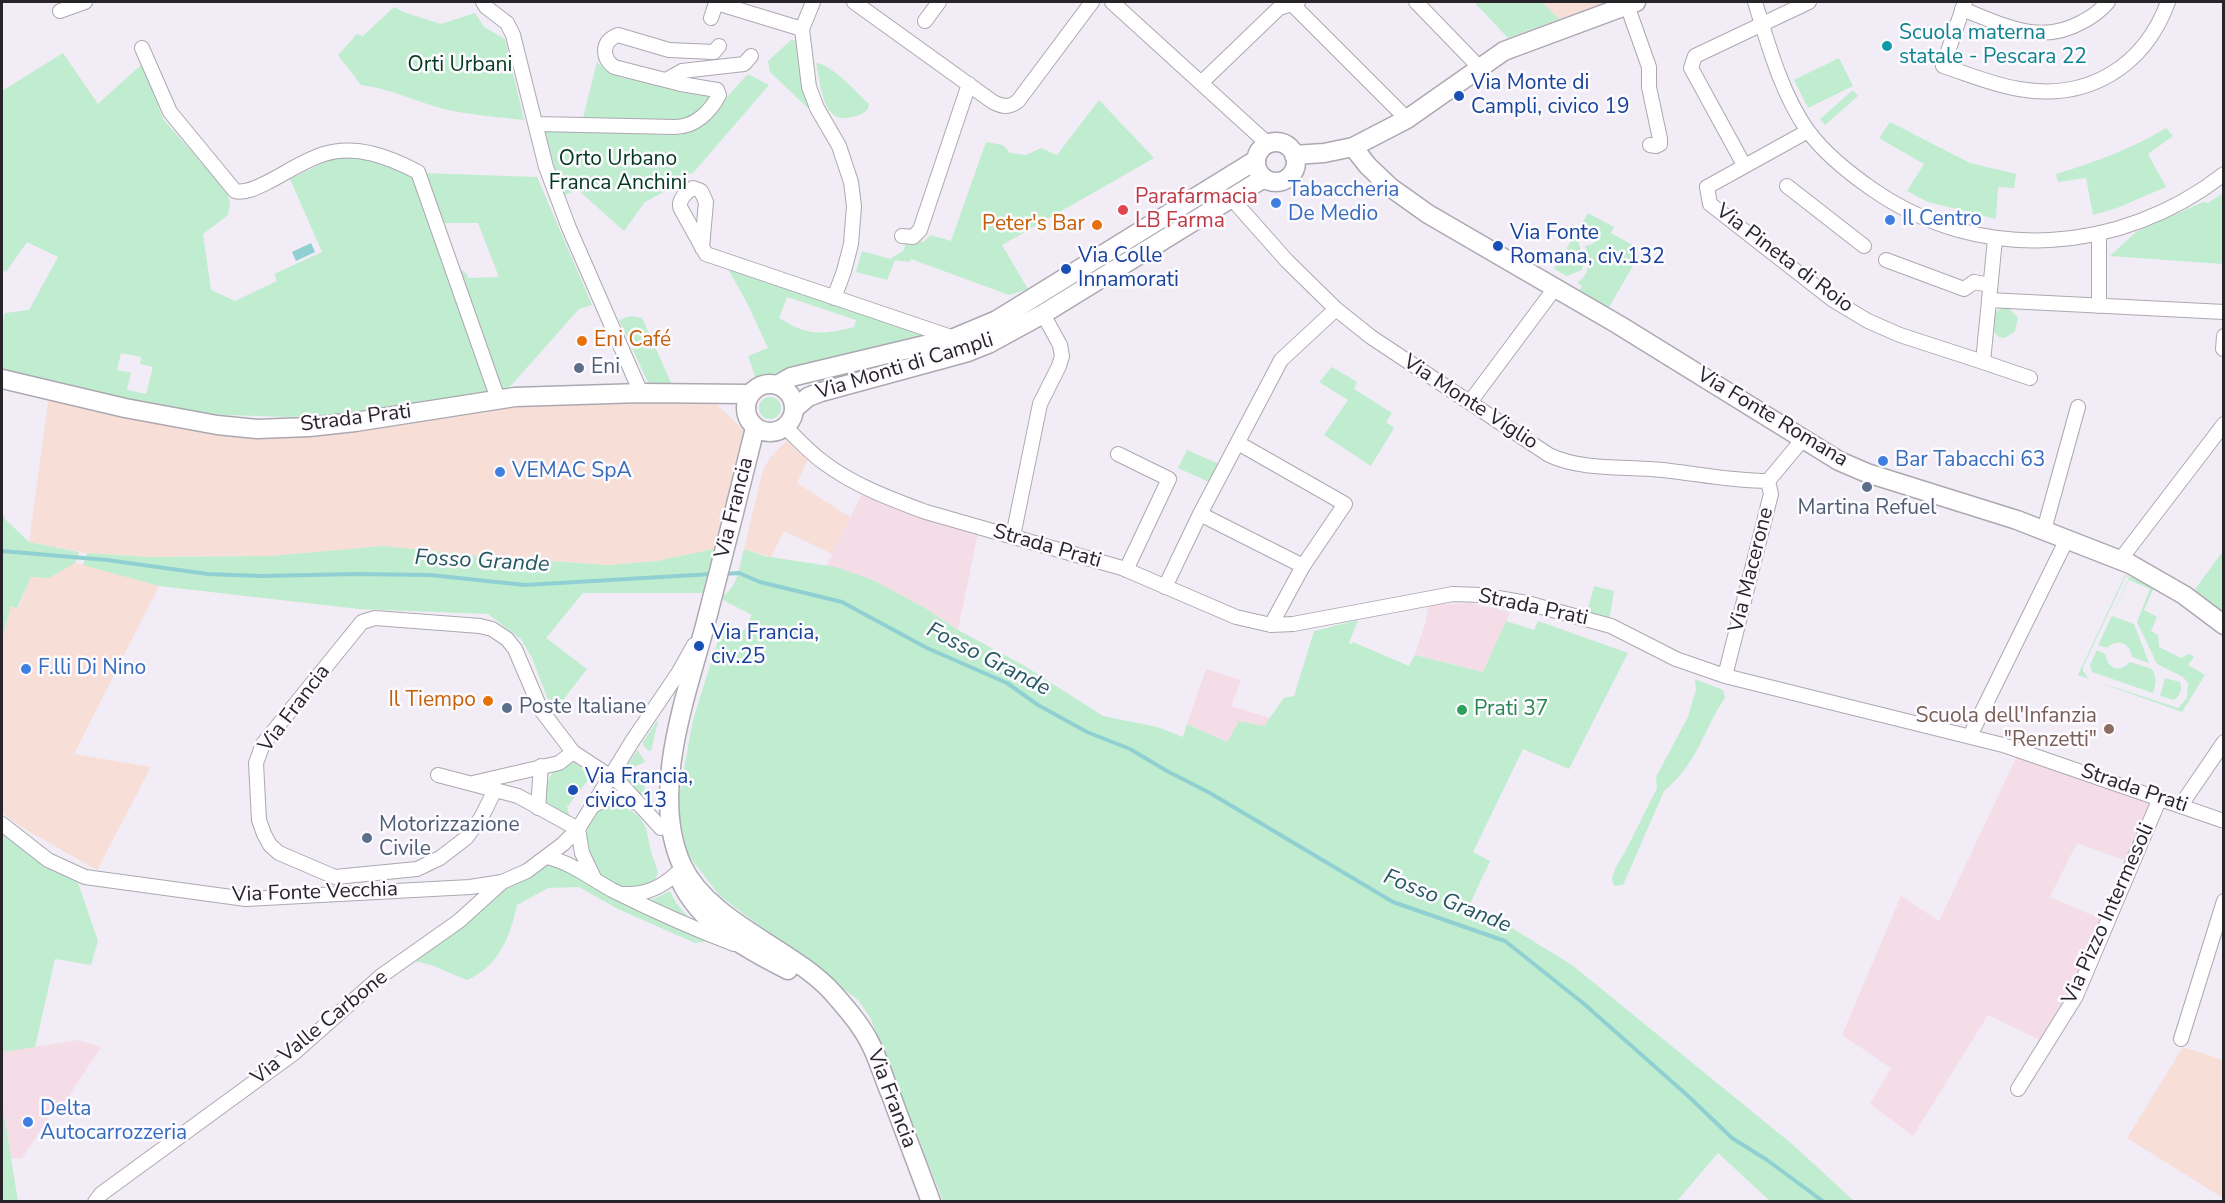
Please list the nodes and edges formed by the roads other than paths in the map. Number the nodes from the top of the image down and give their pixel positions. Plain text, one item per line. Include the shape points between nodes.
1 (85, 2) edge
2 (483, 2) edge
3 (813, 2) edge
4 (854, 2) edge
5 (939, 2) edge
6 (1092, 2) edge
7 (1112, 2) edge
8 (1293, 2) edge
9 (1416, 2) edge
10 (1755, 2) edge
11 (1809, 2) edge
12 (2108, 2) edge
13 (2168, 2) edge
14 (1631, 3) edge
15 (1963, 5) edge
16 (60, 11) dead end
17 (711, 18) dead end
18 (925, 21) dead end
19 (1762, 25) junction
20 (802, 29) junction
21 (719, 46) dead end
22 (142, 48) dead end
23 (751, 56) dead end
24 (1480, 68) junction
25 (666, 80) junction
26 (1201, 83) junction
27 (969, 84) junction
28 (1407, 119) junction
29 (536, 123) junction
30 (1808, 131) junction
31 (1268, 144) junction
32 (1650, 144) dead end
33 (1353, 147) junction
34 (1294, 155) junction
35 (1256, 160) junction
36 (1744, 165) junction
37 (2223, 174) edge
38 (1264, 178) junction
39 (1787, 186) dead end
40 (1232, 199) junction
41 (2099, 233) junction
42 (902, 236) dead end
43 (1995, 239) junction
44 (1864, 246) dead end
45 (702, 248) dead end
46 (1886, 260) dead end
47 (1990, 285) junction
48 (1555, 288) junction
49 (834, 298) junction
50 (1989, 300) junction
51 (2099, 306) junction
52 (1336, 309) junction
53 (2223, 312) edge
54 (1043, 314) junction
55 (2223, 336) edge
56 (954, 338) junction
57 (2223, 349) edge
58 (1983, 362) junction
59 (2030, 378) dead end
60 (2, 380) edge
61 (777, 385) junction
62 (641, 393) junction
63 (714, 394) junction
64 (750, 394) junction
65 (498, 399) junction
66 (1470, 402) junction
67 (2078, 407) dead end
68 (794, 409) junction
69 (751, 422) junction
70 (2223, 424) edge
71 (785, 427) junction
72 (1803, 439) junction
73 (1238, 443) junction
74 (1118, 454) dead end
75 (1768, 481) junction
76 (1200, 514) junction
77 (2044, 530) junction
78 (1013, 536) junction
79 (2067, 539) junction
80 (2120, 560) junction
81 (1303, 566) junction
82 (1126, 570) junction
83 (1166, 586) junction
84 (706, 622) junction
85 (1271, 625) junction
86 (2223, 625) edge
87 (1725, 676) junction
88 (532, 718) dead end
89 (547, 718) junction
90 (1970, 736) junction
91 (2223, 742) edge
92 (573, 752) junction
93 (542, 766) junction
94 (664, 768) junction
95 (438, 775) dead end
96 (610, 776) junction
97 (470, 784) junction
98 (495, 790) junction
99 (2160, 798) junction
100 (2181, 805) junction
101 (641, 806) junction
102 (538, 807) junction
103 (591, 807) junction
104 (2223, 821) edge
105 (2, 824) edge
106 (661, 828) junction
107 (578, 829) junction
108 (675, 842) junction
109 (547, 857) junction
110 (680, 870) junction
111 (595, 879) junction
112 (502, 882) junction
113 (622, 894) junction
114 (2223, 900) edge
115 (750, 950) junction
116 (840, 1002) junction
117 (2181, 1039) dead end
118 (2018, 1089) dead end
119 (95, 1202) edge
120 (931, 1202) edge

1 - 16 street
2 - 29 street via 507,23 513,35
3 - 20 street
4 - 27 street
5 - 18 street
6 - 27 street via 1018,101 1006,107
7 - 26 street
8 - 26 street via 1279,8
8 - 28 street
9 - 24 street
10 - 19 street
11 - 19 street
12 - 15 street via 2081,23 2054,34 2029,33
13 - 15 street via 2152,32 2118,71 2102,81 2062,92 2016,89 1943,66
14 - 24 street via 1504,51
14 - 32 street via 1649,67 1648,87 1660,139 1660,144
17 - 20 street via 715,6 720,4
19 - 30 street via 1782,79
19 - 36 street via 1695,56 1691,68
20 - 49 street via 809,87 838,146 854,206 849,253
21 - 25 street via 714,52 669,50 623,35 608,42 605,55 614,67
22 - 65 street via 170,112 235,191 262,185 316,157 340,152 378,155 417,172
23 - 25 street via 744,64 682,71
24 - 28 street
25 - 29 street via 717,90 719,95 694,123 682,127
26 - 31 street
27 - 42 street via 920,230 913,237
28 - 33 street
29 - 62 street via 546,167 569,228
30 - 36 street, Via Pineta di Roio
30 - 43 street via 1838,163 1885,198 1947,226
31 - 34 street via 1284,144
31 - 35 street
33 - 34 street
33 - 48 street, Via Fonte Romana via 1368,166 1409,202
34 - 38 street via 1295,167 1286,179 1275,182
35 - 38 street via 1257,170
35 - 56 street via 998,320
36 - 58 street, Via Pineta di Roio via 1707,186 1710,204 1833,300 1868,321
37 - 41 street via 2150,217
38 - 40 street, Via Monti di Campli
39 - 44 street
40 - 52 street, Via Monte Viglio
40 - 54 street, Via Monti di Campli
41 - 43 street via 2065,239
41 - 51 street
43 - 47 street
45 - 49 street via 706,254
46 - 47 street via 1964,289 1974,282
47 - 50 street
48 - 66 street
48 - 72 street, Via Fonte Romana
49 - 56 street
50 - 51 street
50 - 58 street
51 - 53 street
52 - 66 street, Via Monte Viglio via 1371,338
52 - 73 street via 1281,360
54 - 68 street, Via Monti di Campli via 968,352 808,396
54 - 78 street via 1062,356 1040,404
55 - 57 street
56 - 61 street via 791,377
58 - 59 street, Via Pineta di Roio
60 - 65 street, Strada Prati via 125,408 257,429 355,422
61 - 64 street via 762,385
61 - 68 street via 790,394
62 - 63 street, Strada Prati
62 - 65 street, Strada Prati
63 - 64 street, Strada Prati
63 - 69 street
64 - 69 street via 745,409
66 - 75 street, Via Monte Viglio via 1549,455 1570,464
67 - 77 street
68 - 71 street
69 - 71 street via 770,433
69 - 84 street, Via Francia
70 - 80 street
71 - 78 street, Strada Prati via 825,464 874,490 926,512
72 - 75 street, Via Macerone
72 - 77 street, Via Fonte Romana via 1867,473
73 - 76 street
73 - 81 street via 1345,504
74 - 82 street via 1169,479
75 - 87 street, Via Macerone via 1772,494
76 - 81 street
76 - 83 street
77 - 79 street, Via Fonte Romana
78 - 82 street, Strada Prati
79 - 80 street, Via Fonte Romana
79 - 90 street
80 - 86 street, Via Fonte Romana via 2164,582
81 - 85 street
82 - 83 street, Strada Prati
83 - 85 street, Strada Prati via 1236,617
84 - 94 street, Via Francia via 676,700
84 - 96 street, Via Francia via 679,672
85 - 87 street, Strada Prati via 1316,621 1453,594 1481,595 1590,619 1676,659
87 - 90 street, Strada Prati
88 - 89 street
89 - 92 street, Via Francia
89 - 98 street, Via Francia via 515,649 492,629 375,618 362,622 263,744 256,763 259,820 270,845 279,853 335,877 417,869 440,858 466,838
90 - 99 street, Strada Prati
91 - 100 street
92 - 93 street via 559,763
92 - 96 street, Via Francia
93 - 97 street
93 - 102 street
94 - 106 street, Via Francia via 658,797
94 - 108 street, Via Francia
95 - 97 street
96 - 101 street, Via Francia
96 - 103 street, Via Francia
97 - 98 street
98 - 102 street
99 - 100 street, Strada Prati
99 - 118 street, Via Pizzo Intermesoli via 2076,996
100 - 104 street, Strada Prati
101 - 103 street via 615,798
101 - 106 street, Via Francia
102 - 107 street
103 - 107 street, Via Francia
105 - 112 street, Via Fonte Vecchia via 48,860 85,877 246,899
106 - 108 street, Via Francia
106 - 110 street, Via Francia via 668,853
107 - 109 street, Via Francia
107 - 111 street via 582,853
108 - 110 street, Via Francia
109 - 111 street, Via Francia via 566,862
109 - 112 street, Via Valle Carbone
110 - 113 street via 652,891
110 - 115 street, Via Francia via 699,910
110 - 116 street, Via Francia via 708,899 811,975
111 - 113 street, Via Francia
112 - 119 street, Via Valle Carbone via 459,921 381,976 294,1053
113 - 115 street, Via Francia
114 - 117 street
115 - 116 street, Via Francia
116 - 120 street, Via Francia via 872,1046

